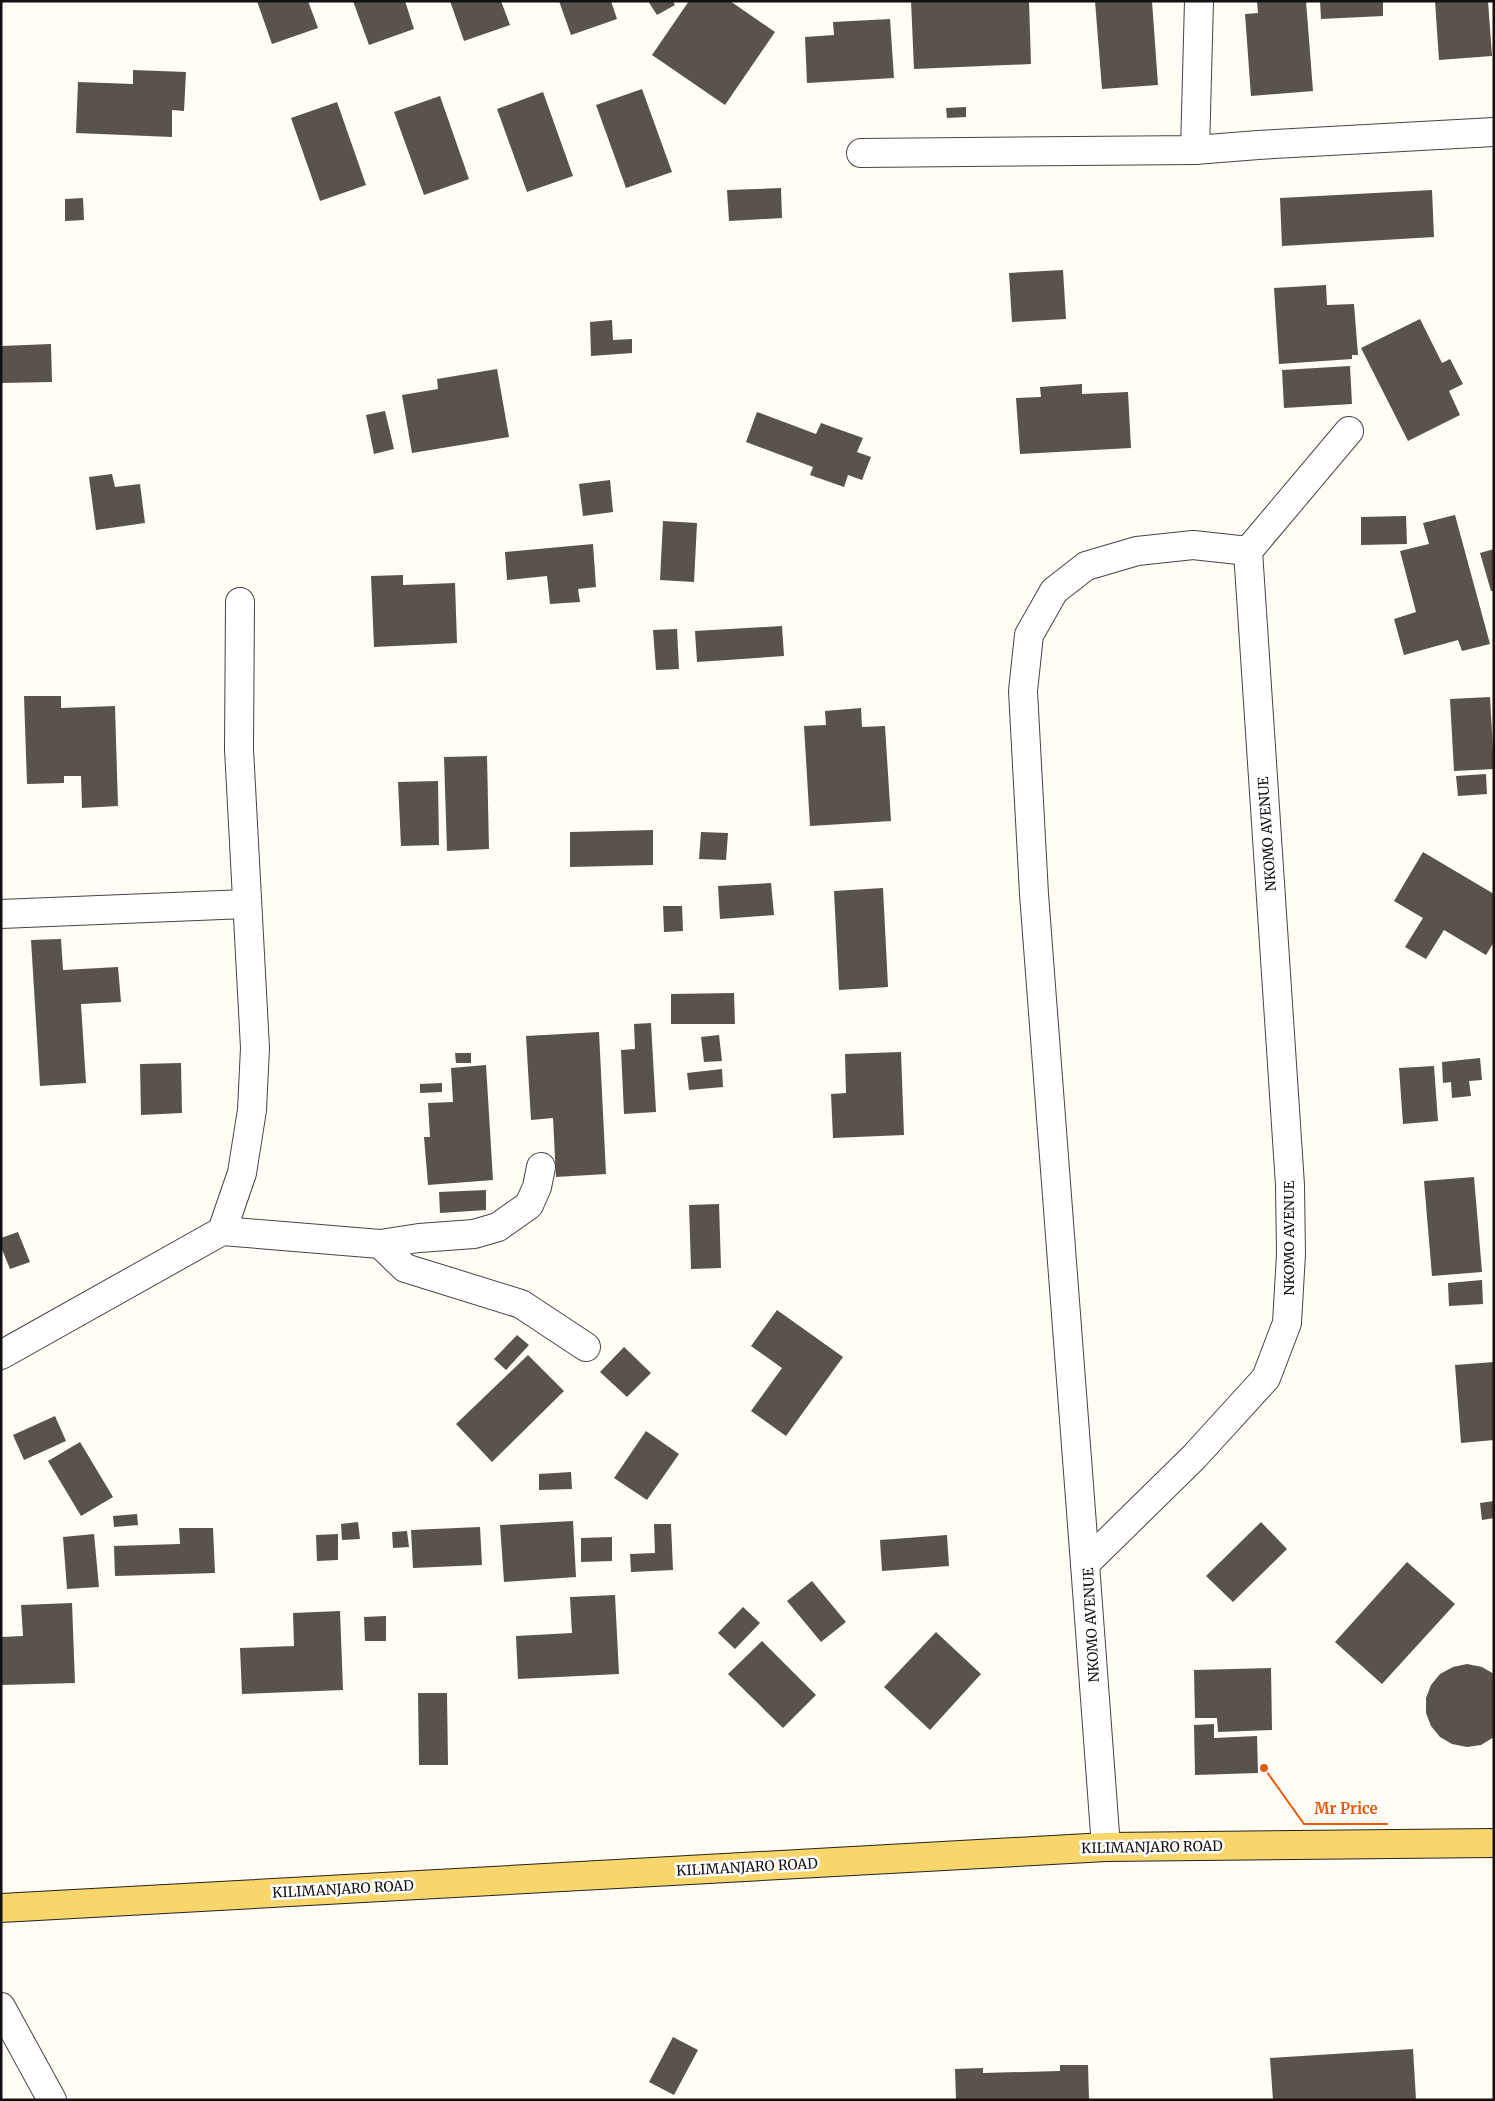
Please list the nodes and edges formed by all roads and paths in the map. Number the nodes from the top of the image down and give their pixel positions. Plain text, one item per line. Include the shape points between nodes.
1 (1199, 1) edge
2 (1494, 132) edge
3 (1196, 150) junction
4 (861, 153) dead end
5 (1349, 431) dead end
6 (1248, 551) junction
7 (240, 602) dead end
8 (246, 904) junction
9 (1, 914) edge
10 (541, 1166) dead end
11 (222, 1231) junction
12 (380, 1244) junction
13 (586, 1347) dead end
14 (1, 1354) edge
15 (1084, 1564) junction
16 (1494, 1843) edge
17 (1106, 1847) junction
18 (1, 1908) edge
19 (1, 2007) edge
20 (52, 2100) edge

1 - 3 street
2 - 3 street
3 - 4 street
5 - 6 street
6 - 15 street, NKOMO AVENUE via 1290,1185 1292,1254 1288,1323 1266,1378 1194,1457
6 - 15 street via 1193,545 1137,551 1086,566 1054,591 1030,635 1023,691 1034,894
7 - 8 street via 239,749
8 - 9 street
8 - 11 street via 255,1048 252,1110 242,1174
10 - 12 street via 529,1205 498,1227 474,1234
11 - 12 street
11 - 14 street
12 - 13 street via 406,1268 521,1304
15 - 17 street, NKOMO AVENUE
16 - 17 main road, KILIMANJARO ROAD
17 - 18 main road, KILIMANJARO ROAD
19 - 20 street

